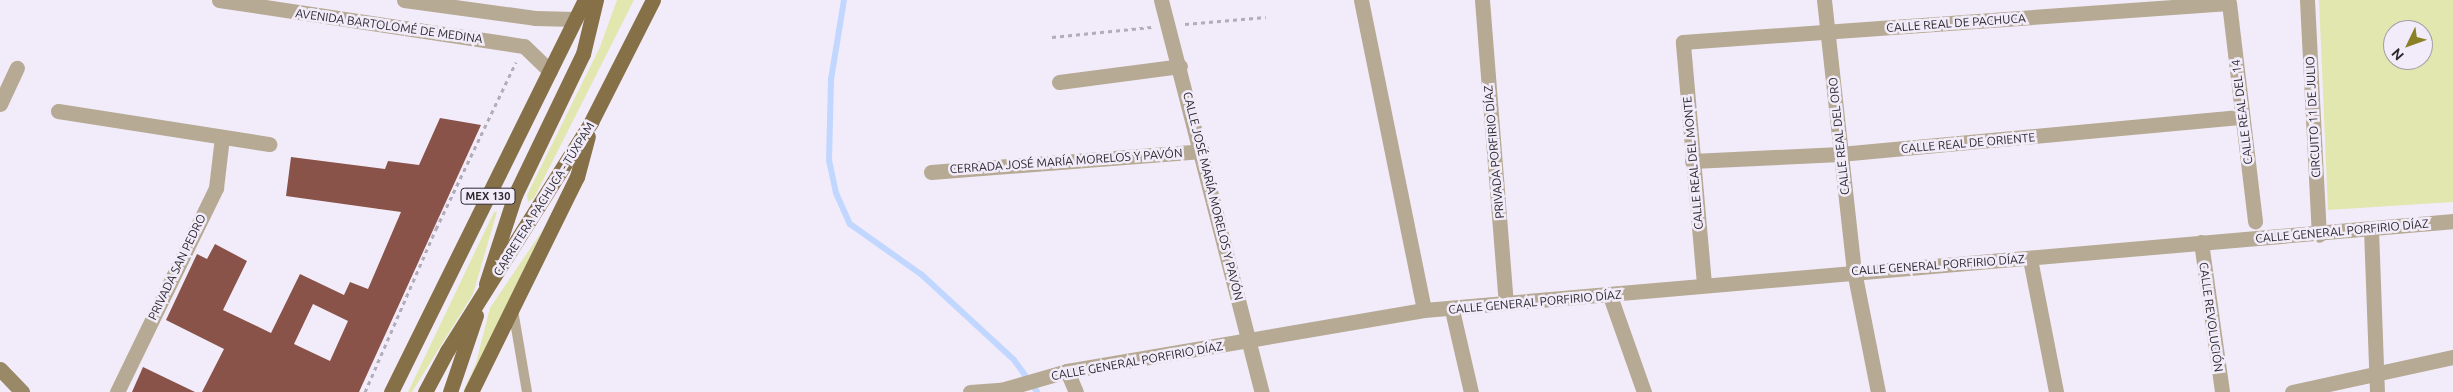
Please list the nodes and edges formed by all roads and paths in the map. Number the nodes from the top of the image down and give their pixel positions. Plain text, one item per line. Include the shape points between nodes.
1 (219, 0) edge
2 (404, 0) edge
3 (585, 0) edge
4 (596, 0) edge
5 (653, 0) edge
6 (1161, 0) edge
7 (1361, 0) edge
8 (1482, 0) edge
9 (1824, 0) edge
10 (2307, 0) edge
11 (2229, 3) joint
12 (262, 4) edge
13 (575, 19) junction
14 (1828, 33) junction
15 (1683, 42) joint
16 (524, 46) junction
17 (1180, 66) junction
18 (18, 68) dead end
19 (550, 71) junction
20 (1059, 82) dead end
21 (0, 104) edge
22 (58, 111) dead end
23 (2242, 117) junction
24 (591, 122) junction
25 (222, 137) junction
26 (270, 144) dead end
27 (1202, 151) junction
28 (1840, 154) junction
29 (1692, 161) junction
30 (931, 172) dead end
31 (2255, 221) dead end
32 (2453, 221) edge
33 (2371, 229) junction
34 (2318, 235) junction
35 (2201, 242) junction
36 (2030, 259) junction
37 (1854, 271) junction
38 (1704, 284) junction
39 (1610, 296) junction
40 (480, 302) junction
41 (1506, 303) junction
42 (513, 310) junction
43 (1424, 310) junction
44 (1452, 310) junction
45 (1249, 342) junction
46 (2453, 357) edge
47 (0, 369) edge
48 (2376, 372) junction
49 (1060, 373) junction
50 (22, 392) edge
51 (116, 392) edge
52 (365, 392) edge
53 (391, 392) edge
54 (425, 392) edge
55 (450, 392) edge
56 (470, 392) edge
57 (527, 392) edge
58 (970, 392) edge
59 (1076, 392) edge
60 (1262, 392) edge
61 (1471, 392) edge
62 (1644, 392) edge
63 (1878, 392) edge
64 (2056, 392) edge
65 (2222, 392) edge
66 (2292, 392) edge
67 (2377, 392) edge

1 - 12 street, AVENIDA BARTOLOMÉ DE MEDINA
2 - 13 street via 535,18
3 - 13 main road, MEX 130
4 - 40 main road via 583,54 515,194
5 - 24 main road, CARRETERA PACHUCA - TÚXPAM
6 - 17 street, CALLE JOSÉ MARÍA MORELOS Y PAVÓN
7 - 43 street
8 - 41 street, PRIVADA PORFIRIO DÍAZ
9 - 14 street, CALLE REAL DEL ORO
10 - 34 street, CIRCUITO 11 DE JULIO
11 - 14 street, CALLE REAL DE PACHUCA
11 - 23 street, CALLE REAL DEL 14
12 - 16 street, AVENIDA BARTOLOMÉ DE MEDINA
13 - 19 main road, MEX 130
14 - 15 street, CALLE REAL DE PACHUCA
14 - 28 street, CALLE REAL DEL ORO
15 - 29 street, CALLE REAL DEL MONTE
16 - 19 street
16 - 52 path via 436,229
17 - 20 street
17 - 27 street, CALLE JOSÉ MARÍA MORELOS Y PAVÓN
18 - 21 street
19 - 53 main road, MEX 130
22 - 25 street
23 - 28 street, CALLE REAL DE ORIENTE
23 - 31 street, CALLE REAL DEL 14
24 - 40 main road, CARRETERA PACHUCA - TÚXPAM
24 - 42 main road via 577,177
25 - 26 street
25 - 51 street, PRIVADA SAN PEDRO via 216,188
27 - 30 street, CERRADA JOSÉ MARÍA MORELOS Y PAVÓN
27 - 45 street, CALLE JOSÉ MARÍA MORELOS Y PAVÓN
28 - 29 street, CALLE REAL DE ORIENTE
28 - 37 street, CALLE REAL DEL ORO
29 - 38 street, CALLE REAL DEL MONTE
32 - 33 street, CALLE GENERAL PORFIRIO DÍAZ
33 - 34 street, CALLE GENERAL PORFIRIO DÍAZ
33 - 48 street
34 - 35 street, CALLE GENERAL PORFIRIO DÍAZ
35 - 36 street, CALLE GENERAL PORFIRIO DÍAZ
35 - 65 street, CALLE REVOLUCIÓN
36 - 37 street, CALLE GENERAL PORFIRIO DÍAZ
36 - 64 street
37 - 38 street, CALLE GENERAL PORFIRIO DÍAZ
37 - 63 street, CALLE REAL DEL ORO
38 - 39 street, CALLE GENERAL PORFIRIO DÍAZ
39 - 41 street, CALLE GENERAL PORFIRIO DÍAZ
39 - 62 street
40 - 54 main road, CARRETERA PACHUCA - TÚXPAM
40 - 55 main road via 464,359
41 - 44 street, CALLE GENERAL PORFIRIO DÍAZ
42 - 56 main road
42 - 57 lane
43 - 44 street, CALLE GENERAL PORFIRIO DÍAZ
43 - 45 street, CALLE GENERAL PORFIRIO DÍAZ
44 - 61 street
45 - 49 street, CALLE GENERAL PORFIRIO DÍAZ
45 - 60 street, CALLE JOSÉ MARÍA MORELOS Y PAVÓN
46 - 48 street
47 - 50 main road
48 - 66 street
48 - 67 street
49 - 58 street, CALLE GENERAL PORFIRIO DÍAZ via 1001,390
49 - 59 street

